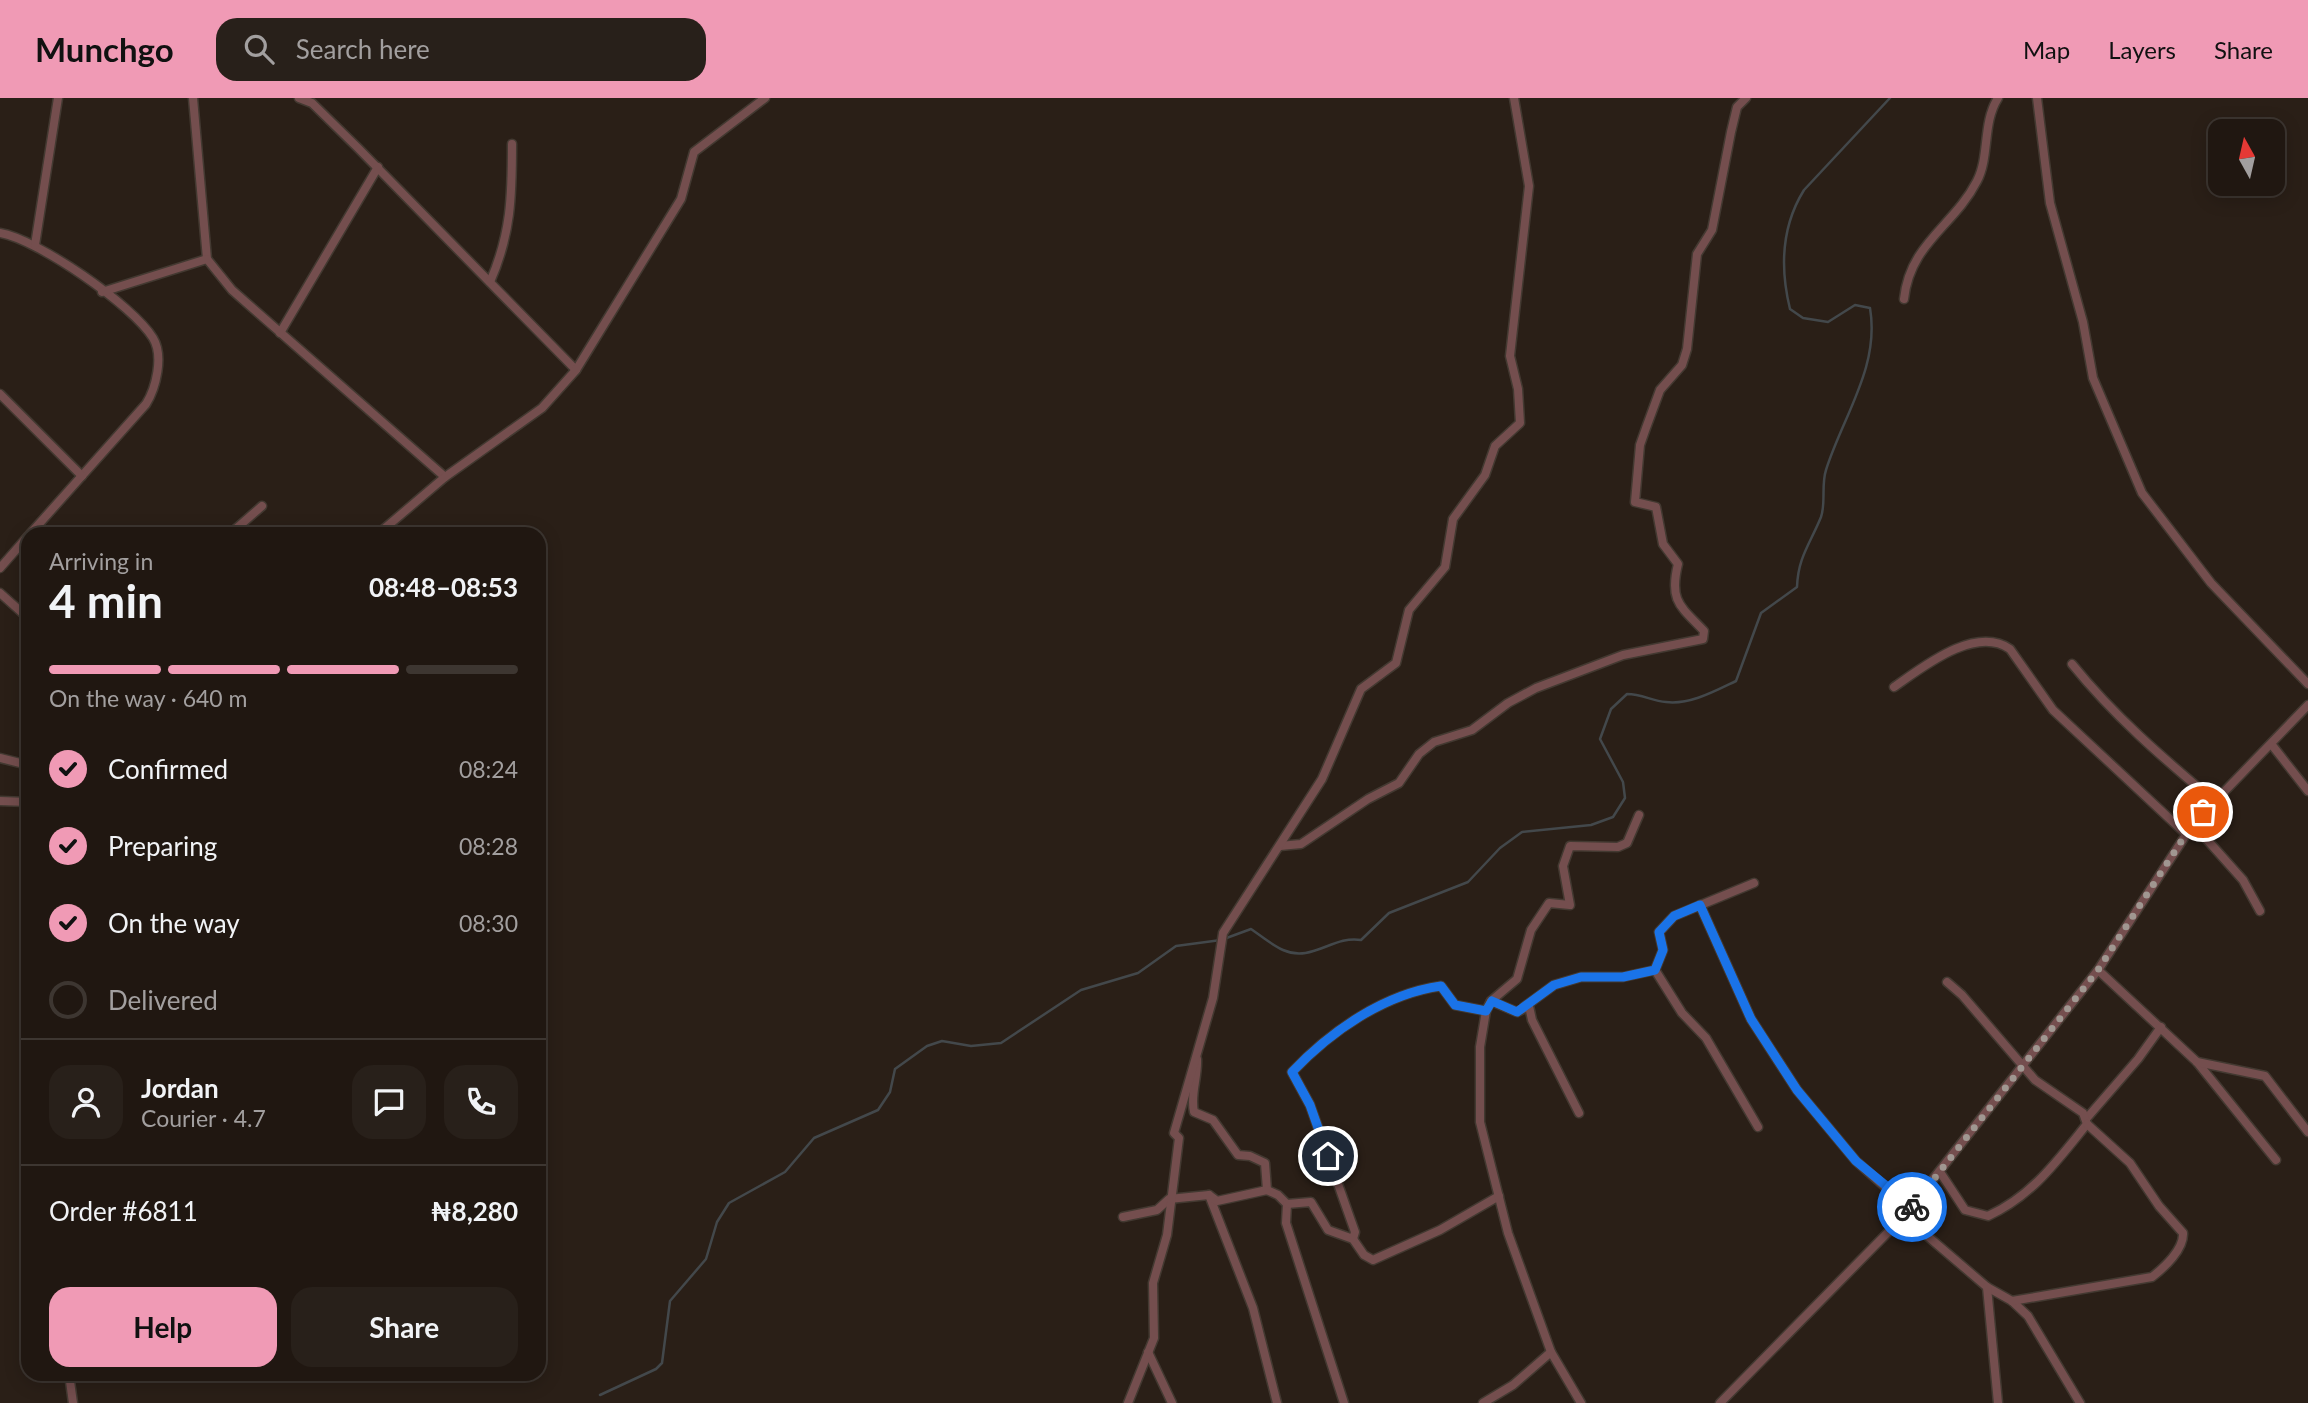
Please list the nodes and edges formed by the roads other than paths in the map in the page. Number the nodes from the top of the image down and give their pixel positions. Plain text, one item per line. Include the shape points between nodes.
1 (58, 98) edge
2 (192, 98) edge
3 (299, 98) edge
4 (765, 98) edge
5 (1514, 98) edge
6 (1746, 98) edge
7 (1998, 98) edge
8 (2037, 98) edge
9 (512, 144) dead end
10 (377, 167) junction
11 (0, 233) edge
12 (36, 245) junction
13 (207, 258) junction
14 (490, 282) junction
15 (102, 292) junction
16 (1903, 299) dead end
17 (280, 333) junction
18 (576, 370) junction
19 (0, 394) edge
20 (82, 476) junction
21 (445, 477) junction
22 (262, 506) dead end
23 (36, 527) edge
24 (238, 527) edge
25 (386, 527) edge
26 (21, 544) edge
27 (0, 568) edge
28 (0, 593) edge
29 (21, 612) edge
30 (2072, 664) dead end
31 (2308, 684) edge
32 (1894, 687) dead end
33 (2308, 705) edge
34 (2272, 745) junction
35 (0, 758) edge
36 (21, 763) edge
37 (2308, 791) edge
38 (2213, 800) junction
39 (0, 801) edge
40 (21, 802) edge
41 (1639, 815) dead end
42 (2193, 824) junction
43 (2186, 834) junction
44 (1280, 845) junction
45 (1755, 883) dead end
46 (1700, 905) junction
47 (2260, 911) dead end
48 (1655, 970) junction
49 (2098, 970) junction
50 (1947, 982) dead end
51 (1492, 1001) junction
52 (1486, 1011) junction
53 (1517, 1012) junction
54 (2161, 1027) junction
55 (1197, 1052) junction
56 (2197, 1062) junction
57 (2024, 1066) junction
58 (1579, 1113) dead end
59 (2087, 1121) junction
60 (1758, 1127) dead end
61 (2308, 1132) edge
62 (2276, 1160) dead end
63 (1940, 1172) junction
64 (1267, 1190) junction
65 (1209, 1195) junction
66 (1499, 1196) junction
67 (1169, 1199) junction
68 (1287, 1204) junction
69 (1910, 1209) junction
70 (1904, 1216) junction
71 (1123, 1217) dead end
72 (1353, 1239) junction
73 (1987, 1287) junction
74 (2012, 1301) junction
75 (1148, 1352) junction
76 (1551, 1352) junction
77 (70, 1381) edge
78 (73, 1403) edge
79 (1128, 1403) edge
80 (1172, 1403) edge
81 (1277, 1403) edge
82 (1343, 1403) edge
83 (1483, 1403) edge
84 (1581, 1403) edge
85 (1720, 1403) edge
86 (1998, 1403) edge
87 (2080, 1403) edge

1 - 12 street
2 - 13 street
3 - 10 street via 312,103
4 - 18 street via 694,152 681,199
5 - 44 street via 1529,186 1510,356 1520,423 1495,446 1485,475 1453,519 1445,567 1409,610 1396,663 1362,689 1322,779
6 - 44 street via 1737,107 1712,230 1697,254 1687,349 1682,365 1660,390 1640,445 1634,502 1656,507 1663,544 1678,564 1672,581 1677,597 1685,613 1704,631 1703,639 1623,655 1536,688 1472,730 1434,742 1419,754 1399,783 1301,844
7 - 16 street via 1991,109 1978,180 1919,253 1905,280
8 - 31 street via 2050,203 2083,321 2092,378 2142,492 2211,583
9 - 14 street via 512,206 503,251
10 - 14 street
10 - 17 street
11 - 12 street
12 - 15 street
13 - 15 street
13 - 17 street via 232,289
14 - 18 street
15 - 20 street via 153,338 155,390
17 - 21 street
18 - 21 street via 542,408
19 - 20 street
20 - 23 street
21 - 25 street
22 - 24 street
26 - 27 street
28 - 29 street
30 - 38 street via 2154,751
32 - 43 street via 1961,645 2000,642 2067,725 2127,786
33 - 34 street
34 - 37 street
34 - 38 street
35 - 36 street
38 - 42 street
39 - 40 street
41 - 51 street via 1627,843 1618,847 1570,846 1563,866 1570,905 1549,903 1531,930 1517,979
42 - 43 street
42 - 47 street via 2243,880
43 - 49 street
44 - 55 street via 1223,933 1213,998
45 - 46 street
46 - 48 street via 1674,916 1659,932 1663,950
46 - 69 street via 1751,1019 1797,1090 1856,1161
48 - 53 street via 1623,977 1581,977 1554,985
48 - 60 street via 1682,1013 1706,1038
49 - 54 street
49 - 57 street
50 - 57 street
51 - 52 street
51 - 53 street
52 - 66 street via 1480,1047 1480,1122
52 - 72 street via 1455,1005 1441,986 1410,991 1331,1035 1292,1072 1310,1105 1355,1232
53 - 58 street via 1529,1006
54 - 56 street
54 - 59 street
55 - 64 street via 1198,1073 1191,1099 1194,1112 1213,1120 1238,1155 1265,1163
55 - 67 street via 1174,1133 1179,1138
56 - 61 street via 2265,1076
56 - 62 street
57 - 59 street
57 - 63 street
59 - 63 street via 2041,1181 2013,1205 1988,1216 1965,1210
59 - 74 street via 2130,1163 2183,1233 2182,1242 2152,1277
63 - 69 street
64 - 65 street via 1217,1201
64 - 68 street
65 - 67 street
65 - 81 street via 1253,1308
66 - 72 street via 1382,1258 1369,1259
66 - 76 street
67 - 71 street via 1157,1210
67 - 75 street via 1167,1235 1153,1283 1154,1338
68 - 72 street via 1311,1202 1328,1230
68 - 82 street via 1286,1223
69 - 70 street
70 - 73 street
70 - 85 street
73 - 74 street
73 - 86 street
74 - 87 street via 2028,1316
75 - 79 street
75 - 80 street
76 - 83 street via 1513,1385
76 - 84 street
77 - 78 street

